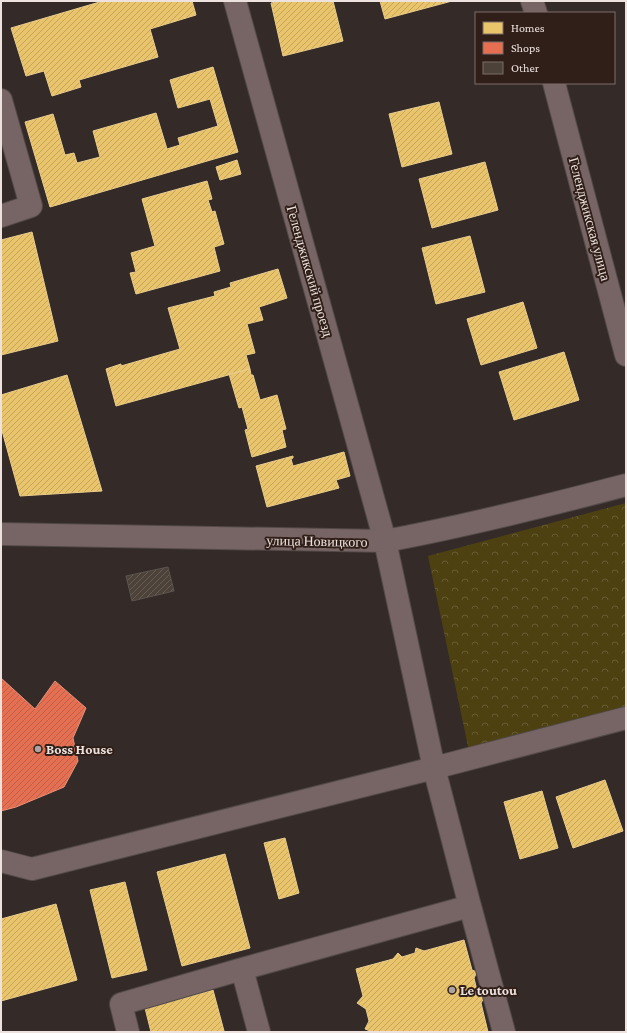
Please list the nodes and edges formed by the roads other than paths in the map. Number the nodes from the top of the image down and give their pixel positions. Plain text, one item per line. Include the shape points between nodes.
1 (235, 1) edge
2 (532, 1) edge
3 (536, 12) edge
4 (554, 84) edge
5 (1, 100) edge
6 (1, 216) edge
7 (626, 355) edge
8 (626, 485) edge
9 (1, 534) edge
10 (385, 541) junction
11 (626, 718) edge
12 (434, 768) junction
13 (1, 861) edge
14 (472, 914) junction
15 (242, 969) junction
16 (128, 1032) edge
17 (259, 1032) edge
18 (504, 1032) edge

1 - 10 street, Геленджикский проезд
2 - 3 street
4 - 7 street, Геленджикская улица
5 - 6 street via 31,206
8 - 10 street, улица Новицкого via 445,530
9 - 10 street, улица Новицкого
10 - 12 street, Геленджикский проезд
11 - 12 street
12 - 13 street via 32,868
12 - 14 street, Геленджикский проезд
14 - 15 street via 470,906
14 - 18 street, Геленджикский проезд
15 - 16 street via 121,1004
15 - 17 street

